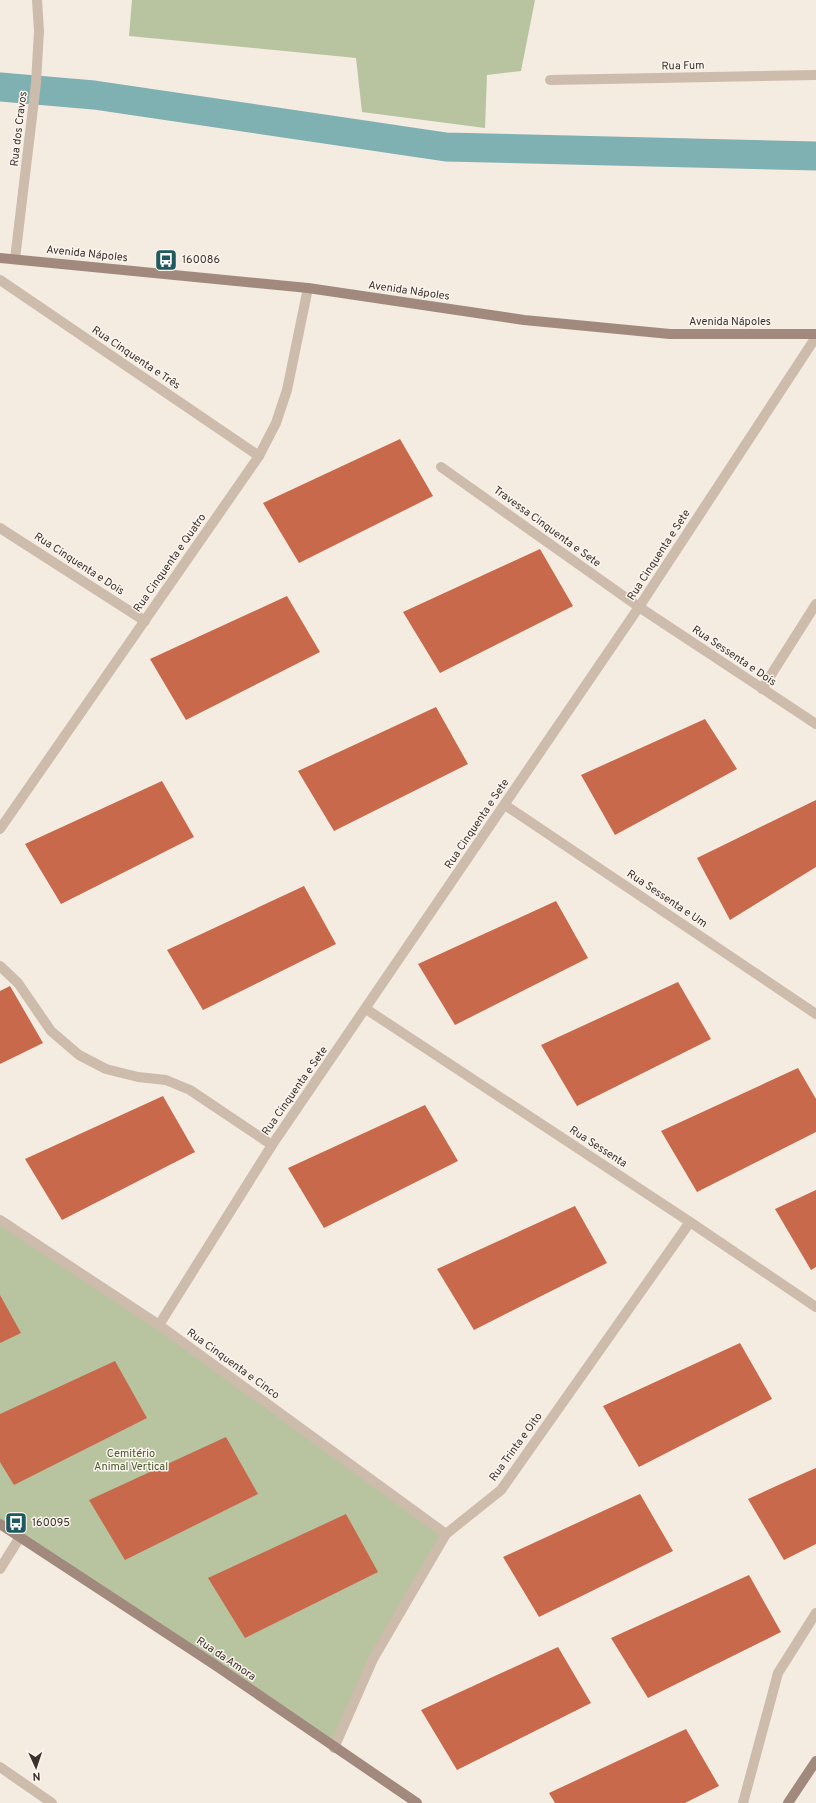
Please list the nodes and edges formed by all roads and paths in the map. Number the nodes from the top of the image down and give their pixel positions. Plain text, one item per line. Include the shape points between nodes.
1 (37, 0) edge
2 (816, 75) edge
3 (550, 80) dead end
4 (0, 258) edge
5 (15, 260) junction
6 (0, 280) edge
7 (308, 288) junction
8 (816, 336) edge
9 (258, 456) junction
10 (441, 467) dead end
11 (0, 528) edge
12 (816, 604) edge
13 (639, 607) junction
14 (144, 621) junction
15 (762, 690) junction
16 (816, 724) edge
17 (505, 805) junction
18 (0, 829) edge
19 (0, 966) edge
20 (366, 1009) junction
21 (816, 1014) edge
22 (272, 1145) junction
23 (0, 1220) edge
24 (690, 1222) junction
25 (816, 1307) edge
26 (160, 1325) junction
27 (0, 1524) edge
28 (446, 1534) junction
29 (20, 1538) junction
30 (0, 1569) edge
31 (816, 1613) edge
32 (334, 1748) junction
33 (816, 1761) edge
34 (0, 1767) edge
35 (52, 1803) edge
36 (418, 1803) edge
37 (743, 1803) edge
38 (788, 1803) edge

1 - 5 street, Rua dos Cravos via 39,31 36,83
2 - 3 street, Rua Fum
4 - 5 main road, Avenida Nápoles
5 - 7 main road, Avenida Nápoles
6 - 9 street, Rua Cinquenta e Três
7 - 8 main road, Avenida Nápoles via 524,320 662,333
7 - 9 street, Rua Cinquenta e Quatro via 287,390 276,422
8 - 13 street, Rua Cinquenta e Sete
9 - 14 street, Rua Cinquenta e Quatro
10 - 13 street, Travessa Cinquenta e Sete
11 - 14 street, Rua Cinquenta e Dois
12 - 15 street
13 - 15 street, Rua Sessenta e Dois
13 - 17 street, Rua Cinquenta e Sete
14 - 18 street, Rua Cinquenta e Quatro
15 - 16 street, Rua Sessenta e Dois
17 - 20 street, Rua Cinquenta e Sete
17 - 21 street, Rua Sessenta e Um
19 - 22 street via 18,983 51,1030 79,1055 106,1069 138,1077 166,1080 190,1090
20 - 22 street, Rua Cinquenta e Sete
20 - 24 street, Rua Sessenta
22 - 26 street, Rua Cinquenta e Sete
23 - 26 street, Rua Cinquenta e Cinco
24 - 25 street, Rua Sessenta
24 - 28 street, Rua Trinta e Oito via 501,1490
26 - 28 street, Rua Cinquenta e Cinco
27 - 29 main road, Rua da Amora
28 - 32 street, Rua Trinta e Oito via 373,1658
29 - 30 street
29 - 32 main road, Rua da Amora via 215,1665
31 - 37 street via 778,1673
32 - 36 main road, Rua da Amora
33 - 38 main road
34 - 35 street

